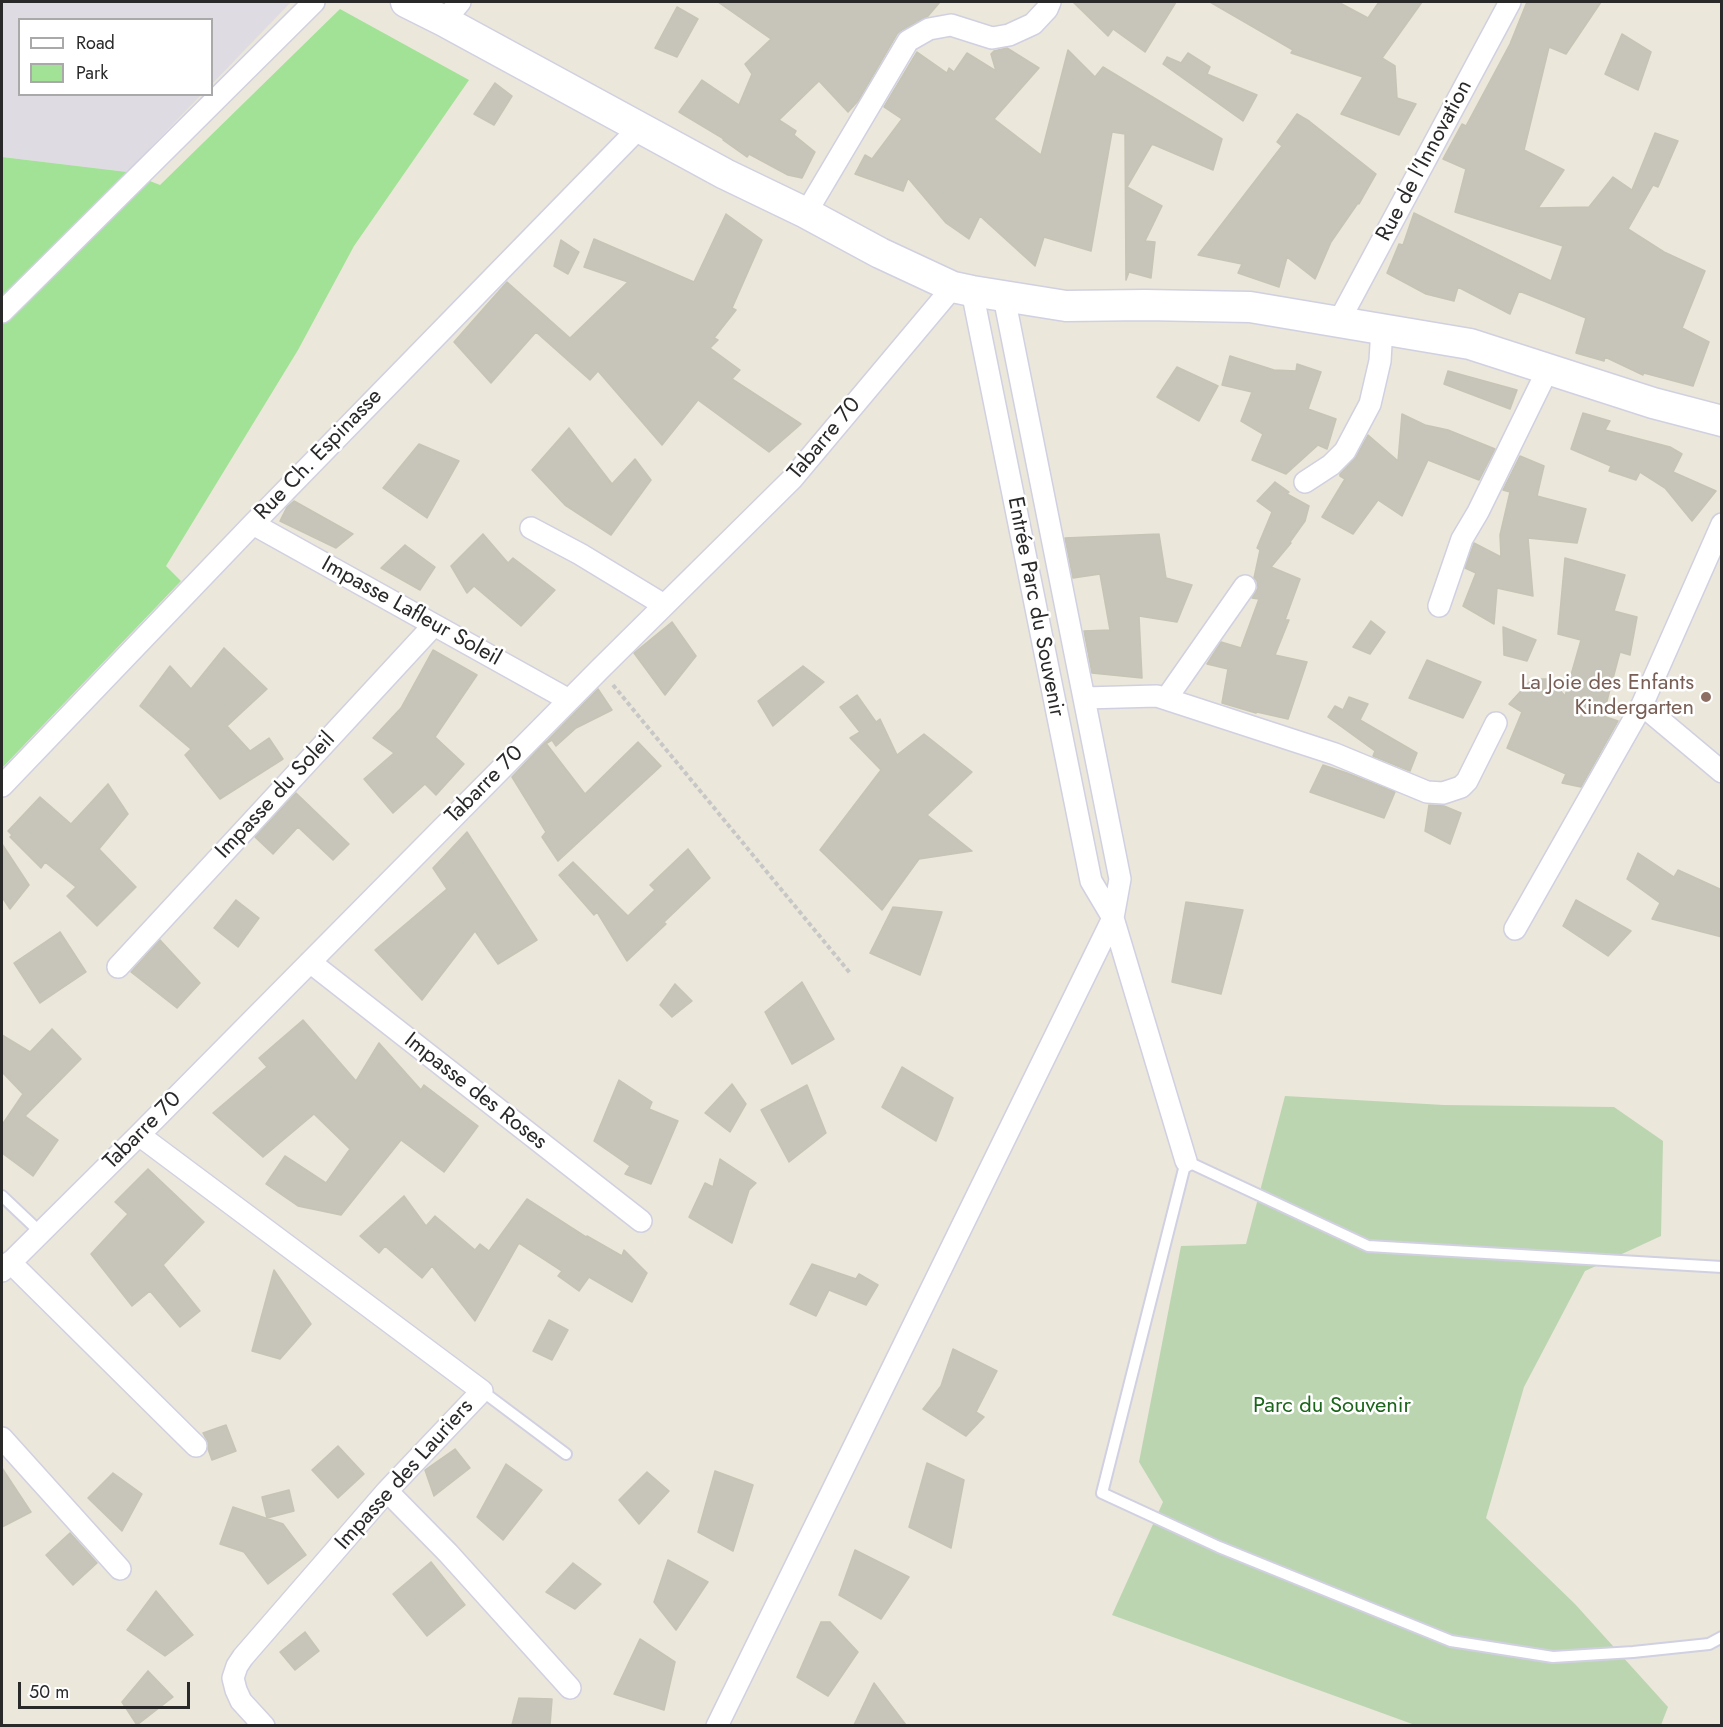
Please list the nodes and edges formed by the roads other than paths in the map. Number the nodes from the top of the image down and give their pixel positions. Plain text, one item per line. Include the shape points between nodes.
1 (314, 2) edge
2 (406, 2) edge
3 (1050, 2) edge
4 (1510, 2) edge
5 (452, 11) edge
6 (640, 127) junction
7 (806, 213) junction
8 (962, 289) junction
9 (1004, 297) junction
10 (2, 312) edge
11 (1339, 321) junction
12 (1382, 328) junction
13 (1548, 369) junction
14 (1722, 421) edge
15 (1305, 482) dead end
16 (252, 524) junction
17 (1722, 524) edge
18 (531, 528) dead end
19 (1245, 586) dead end
20 (664, 605) junction
21 (1439, 606) dead end
22 (434, 625) junction
23 (1084, 698) junction
24 (1166, 699) junction
25 (569, 700) junction
26 (1642, 705) junction
27 (1496, 723) dead end
28 (1722, 772) edge
29 (2, 786) edge
30 (1113, 918) junction
31 (1515, 929) dead end
32 (310, 962) junction
33 (118, 967) dead end
34 (139, 1135) junction
35 (1186, 1161) junction
36 (2, 1196) edge
37 (641, 1221) dead end
38 (40, 1232) junction
39 (6, 1267) edge
40 (1722, 1267) edge
41 (482, 1391) junction
42 (2, 1438) edge
43 (196, 1446) dead end
44 (566, 1454) dead end
45 (387, 1491) junction
46 (120, 1569) dead end
47 (1722, 1637) edge
48 (570, 1688) dead end
49 (264, 1725) edge
50 (717, 1725) edge

1 - 10 street
2 - 5 main road
3 - 7 street via 1033,24 1009,35 992,38 951,25 929,29 908,41
4 - 11 street, Rue de l'Innovation
5 - 6 main road
6 - 7 main road
6 - 16 street, Rue Ch. Espinasse
7 - 8 main road via 880,253
8 - 9 main road
8 - 20 street, Tabarre 70 via 792,479
8 - 30 street, Entrée Parc du Souvenir via 1091,881
9 - 11 main road via 1066,306 1250,307
9 - 23 street, Entrée Parc du Souvenir
11 - 12 main road
12 - 13 main road via 1470,344
12 - 15 street via 1380,361 1370,404 1345,451
13 - 14 main road
13 - 21 street via 1462,539
16 - 22 street, Impasse Lafleur Soleil
16 - 29 street, Rue Ch. Espinasse
17 - 26 street
18 - 20 street
19 - 24 street
20 - 25 street, Tabarre 70
22 - 25 street, Impasse Lafleur Soleil
22 - 33 street, Impasse du Soleil
23 - 24 street
23 - 30 street, Entrée Parc du Souvenir via 1120,879
24 - 27 street via 1335,754 1427,792 1443,793 1467,782
25 - 32 street, Tabarre 70
26 - 28 street
26 - 31 street
30 - 35 street, Entrée Parc du Souvenir
30 - 50 street
32 - 34 street, Tabarre 70
32 - 37 street, Impasse des Roses
34 - 38 street, Tabarre 70
34 - 41 street, Impasse des Lauriers
35 - 40 lane via 1368,1246
35 - 47 lane via 1102,1493 1219,1547 1451,1641 1553,1657 1709,1644
36 - 38 lane
38 - 39 street, Tabarre 70
39 - 43 street
41 - 44 lane
41 - 45 street, Impasse des Lauriers
42 - 46 street
45 - 48 street
45 - 49 street, Impasse des Lauriers via 237,1666 233,1678 241,1701

